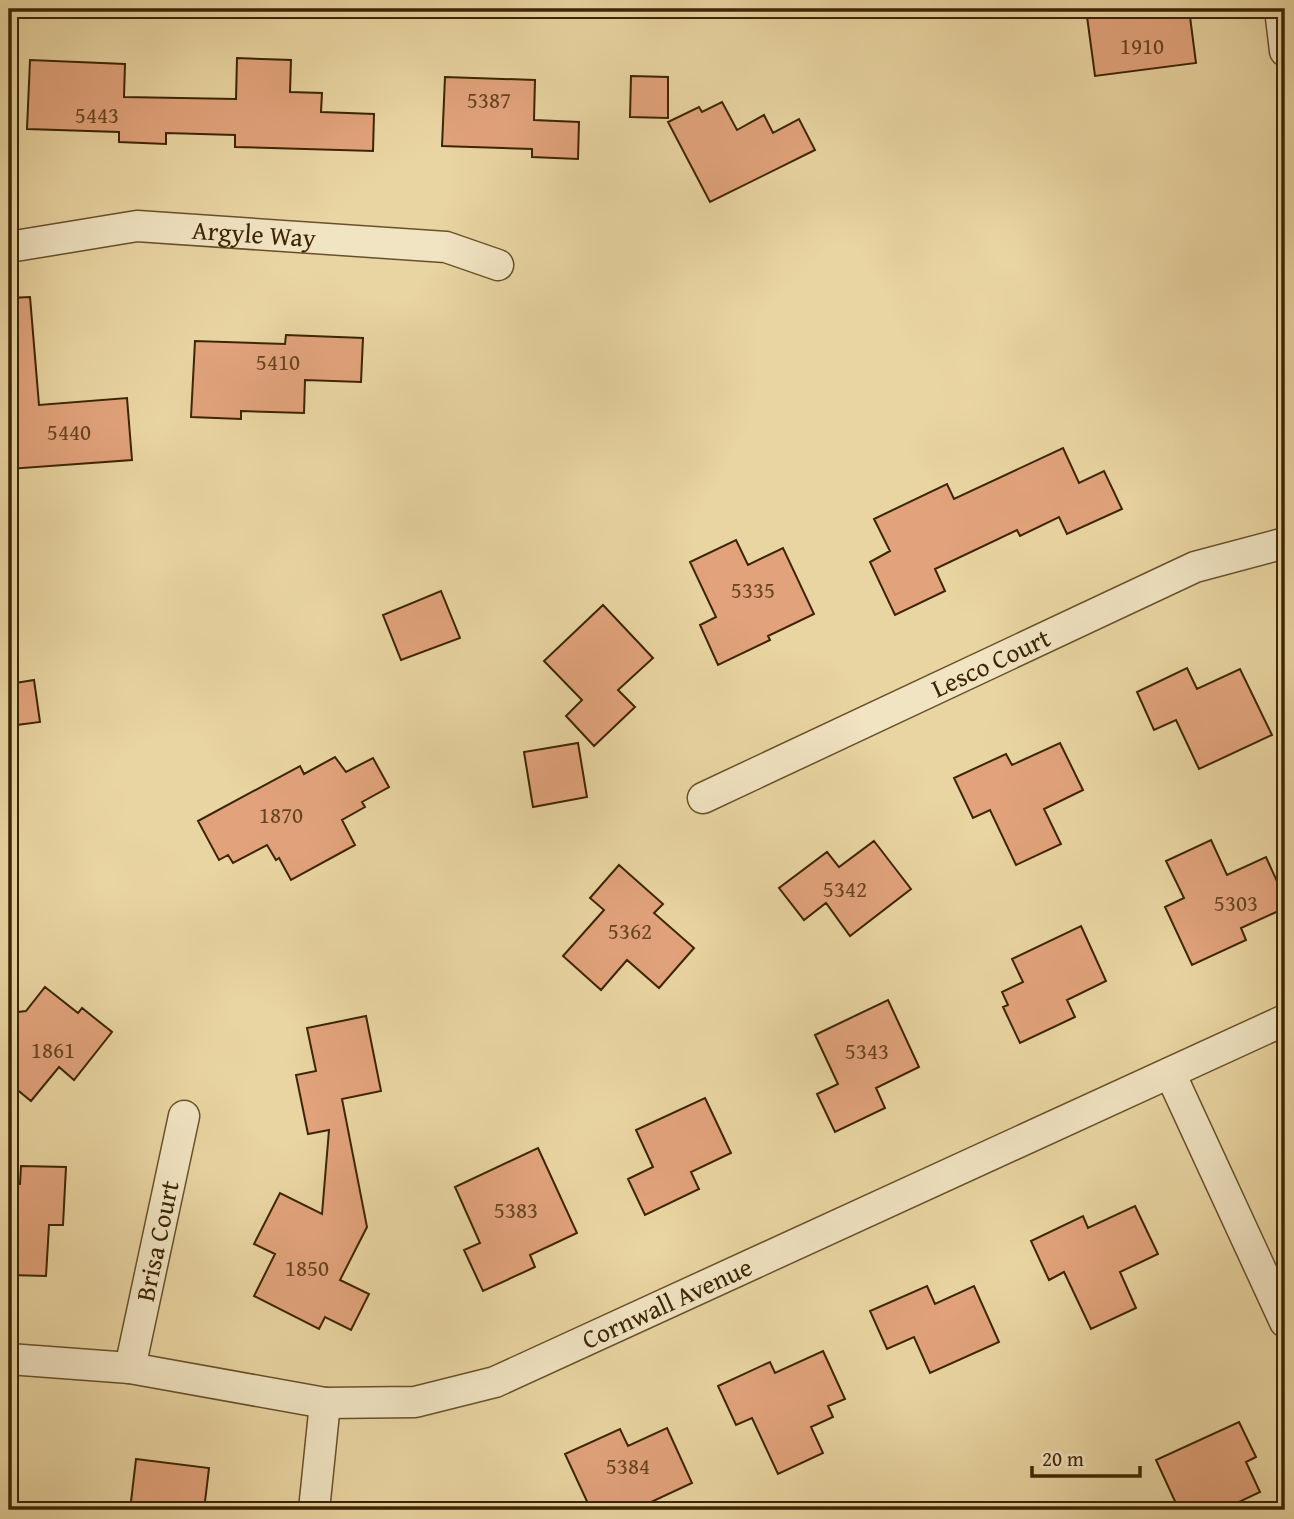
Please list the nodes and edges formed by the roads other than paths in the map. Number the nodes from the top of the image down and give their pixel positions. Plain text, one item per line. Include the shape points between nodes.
1 (1280, 9) edge
2 (1285, 51) edge
3 (9, 247) edge
4 (498, 265) dead end
5 (1285, 543) edge
6 (703, 798) dead end
7 (1285, 1020) edge
8 (1170, 1073) junction
9 (184, 1116) dead end
10 (1285, 1322) edge
11 (9, 1359) edge
12 (130, 1368) junction
13 (325, 1403) junction
14 (314, 1510) edge

1 - 2 street
3 - 4 street, Argyle Way via 137,226 446,247
5 - 6 street, Lesco Court via 1195,567
7 - 8 street, Cornwall Avenue
8 - 10 street
8 - 13 street, Cornwall Avenue via 495,1382 415,1402
9 - 12 street, Brisa Court
11 - 12 street, Cornwall Avenue
12 - 13 street, Cornwall Avenue
13 - 14 street

